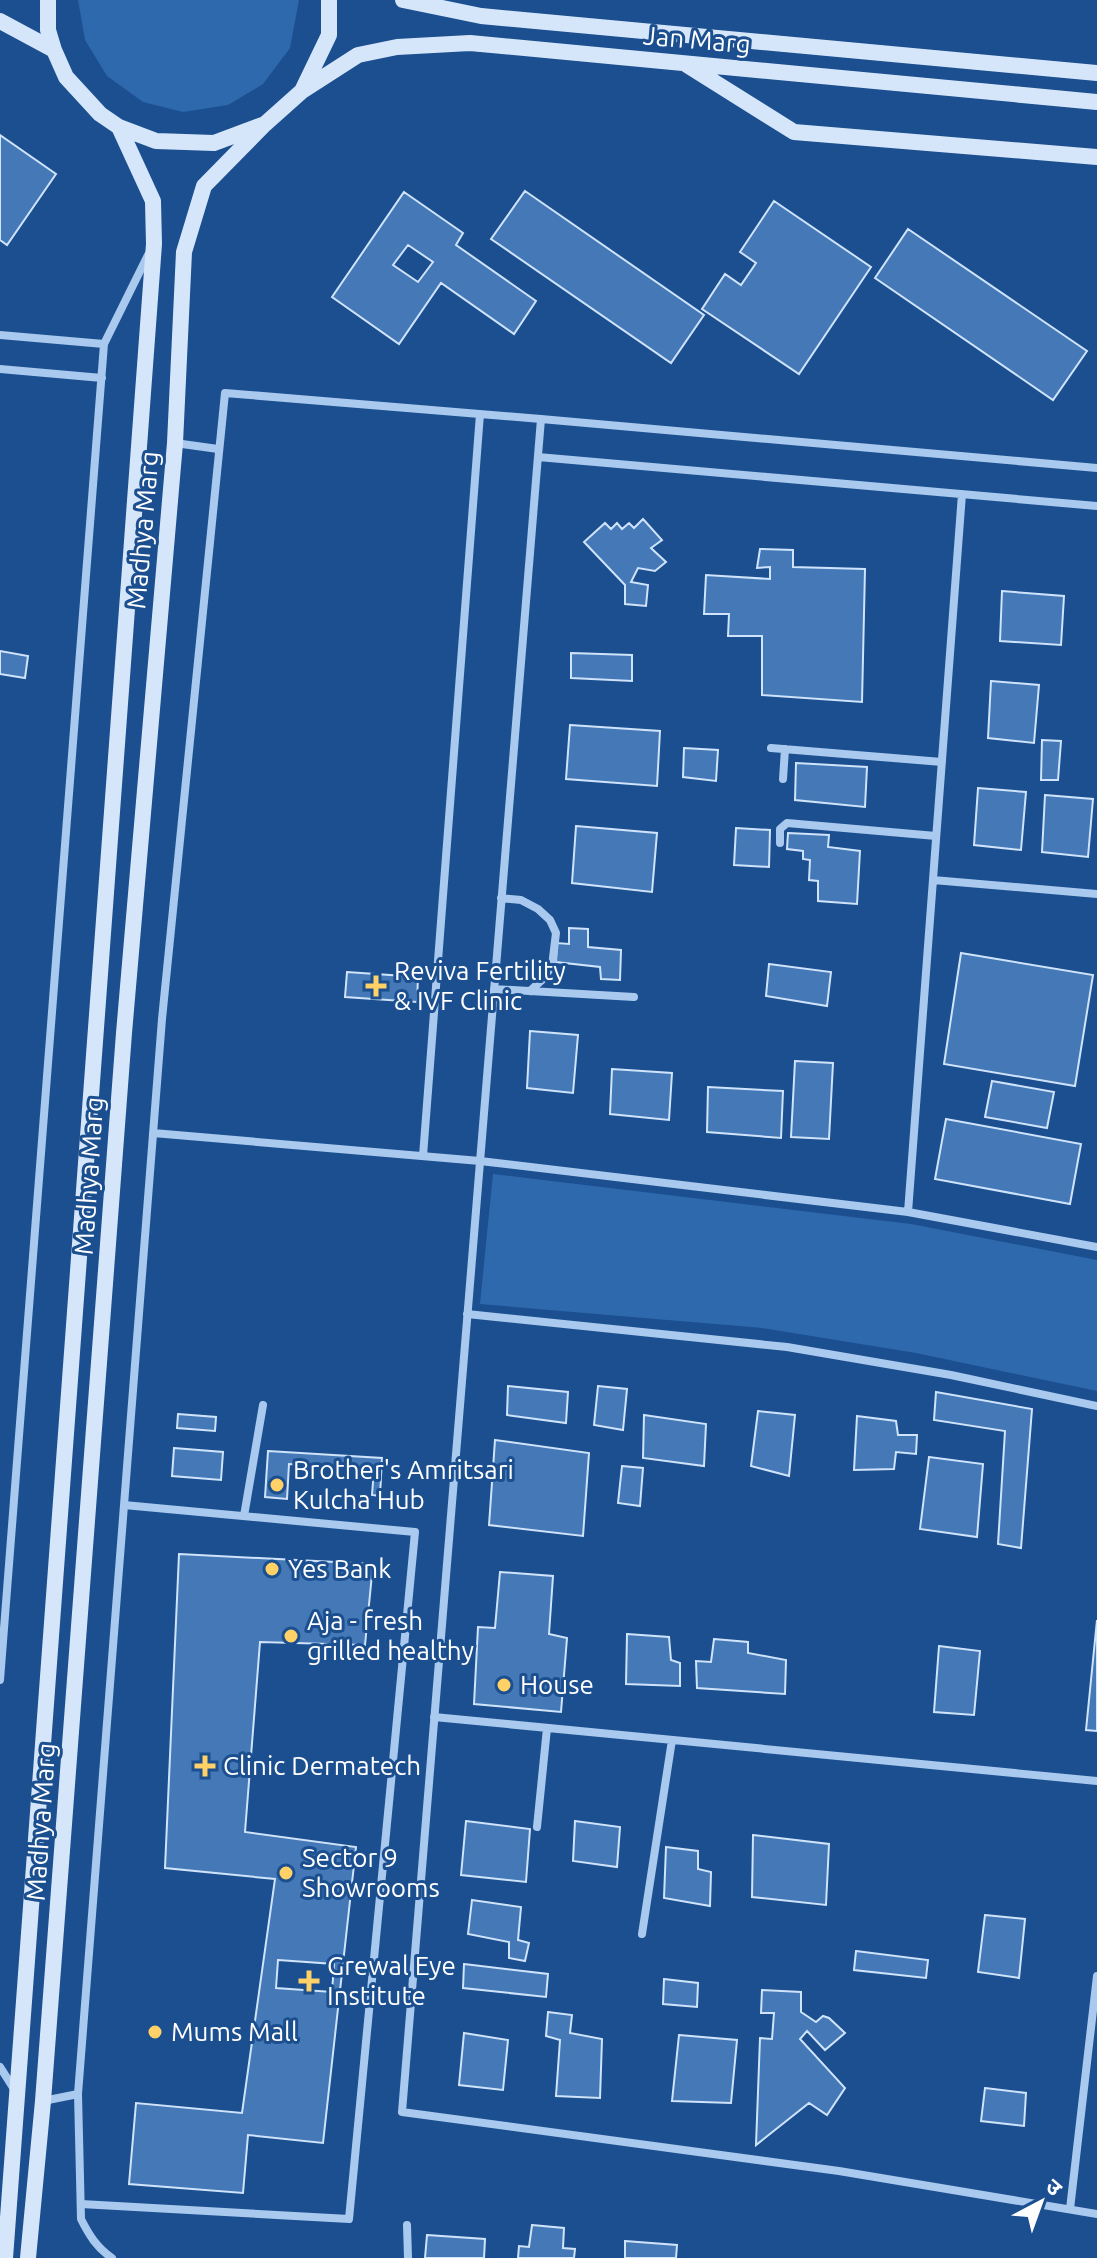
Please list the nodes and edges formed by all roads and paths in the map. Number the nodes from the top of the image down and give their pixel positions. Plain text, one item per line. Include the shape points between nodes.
1 (48, 0) edge
2 (329, 0) edge
3 (403, 0) edge
4 (0, 21) edge
5 (54, 50) junction
6 (684, 63) junction
7 (1097, 73) edge
8 (302, 91) junction
9 (1097, 102) edge
10 (265, 124) junction
11 (119, 127) junction
12 (1097, 157) edge
13 (154, 244) junction
14 (0, 335) edge
15 (104, 344) junction
16 (0, 369) edge
17 (102, 378) junction
18 (480, 414) junction
19 (541, 419) junction
20 (175, 443) junction
21 (218, 449) junction
22 (538, 457) junction
23 (1097, 468) edge
24 (962, 494) junction
25 (1097, 506) edge
26 (771, 748) dead end
27 (785, 749) junction
28 (942, 762) junction
29 (783, 779) dead end
30 (936, 836) junction
31 (780, 843) dead end
32 (933, 880) junction
33 (1097, 894) edge
34 (501, 898) junction
35 (494, 989) junction
36 (530, 991) junction
37 (634, 997) dead end
38 (153, 1133) junction
39 (423, 1156) junction
40 (480, 1161) junction
41 (908, 1212) junction
42 (1097, 1247) edge
43 (467, 1314) junction
44 (263, 1405) dead end
45 (1097, 1406) edge
46 (124, 1505) junction
47 (244, 1516) junction
48 (0, 1680) edge
49 (434, 1717) junction
50 (547, 1728) junction
51 (672, 1740) junction
52 (1097, 1781) edge
53 (537, 1827) dead end
54 (642, 1934) dead end
55 (1097, 1976) edge
56 (0, 2067) edge
57 (17, 2093) junction
58 (78, 2094) junction
59 (43, 2101) junction
60 (7, 2147) edge
61 (81, 2204) junction
62 (1070, 2209) junction
63 (1097, 2214) edge
64 (407, 2225) dead end
65 (5, 2258) edge
66 (28, 2258) edge
67 (112, 2258) edge
68 (408, 2258) edge

1 - 5 main road
2 - 8 main road via 329,35
3 - 7 main road, Jan Marg via 481,16
4 - 5 main road
5 - 11 main road via 66,77
6 - 8 main road, Jan Marg via 470,43 397,47 358,55
6 - 9 main road, Jan Marg
6 - 12 main road via 794,132
8 - 10 main road, Madhya Marg
10 - 11 main road via 214,143 156,141
10 - 20 main road, Madhya Marg via 204,186 184,252
11 - 13 main road, Madhya Marg via 153,201
13 - 15 street
13 - 57 main road, Madhya Marg
14 - 15 street
15 - 17 street
16 - 17 street
17 - 48 street
18 - 19 street
18 - 21 street via 225,393
18 - 39 street
19 - 22 street
19 - 23 street
20 - 21 street
20 - 59 main road, Madhya Marg via 124,1033
21 - 38 street
22 - 24 street
22 - 34 street
24 - 25 street
24 - 28 street
26 - 27 street
27 - 28 street
27 - 29 street
28 - 30 street
30 - 31 street via 787,823 780,829
30 - 32 street
32 - 33 street
32 - 41 street
34 - 35 street
34 - 36 street via 538,909 556,933 552,966
35 - 36 street
35 - 40 street
36 - 37 street
38 - 39 street
38 - 46 street
39 - 40 street
40 - 41 street
40 - 43 street
41 - 42 street
43 - 45 street via 787,1347
43 - 49 street
44 - 47 street
46 - 47 street
46 - 58 street
47 - 61 street via 415,1532 349,2219
49 - 50 street
49 - 62 street via 402,2112 839,2171
50 - 51 street
50 - 53 street
51 - 52 street
51 - 54 street
55 - 62 street
56 - 57 street
57 - 60 main road, Madhya Marg
58 - 59 street
58 - 61 street
59 - 66 main road, Madhya Marg
60 - 65 main road, Madhya Marg
61 - 67 street via 89,2235
62 - 63 street
64 - 68 street

